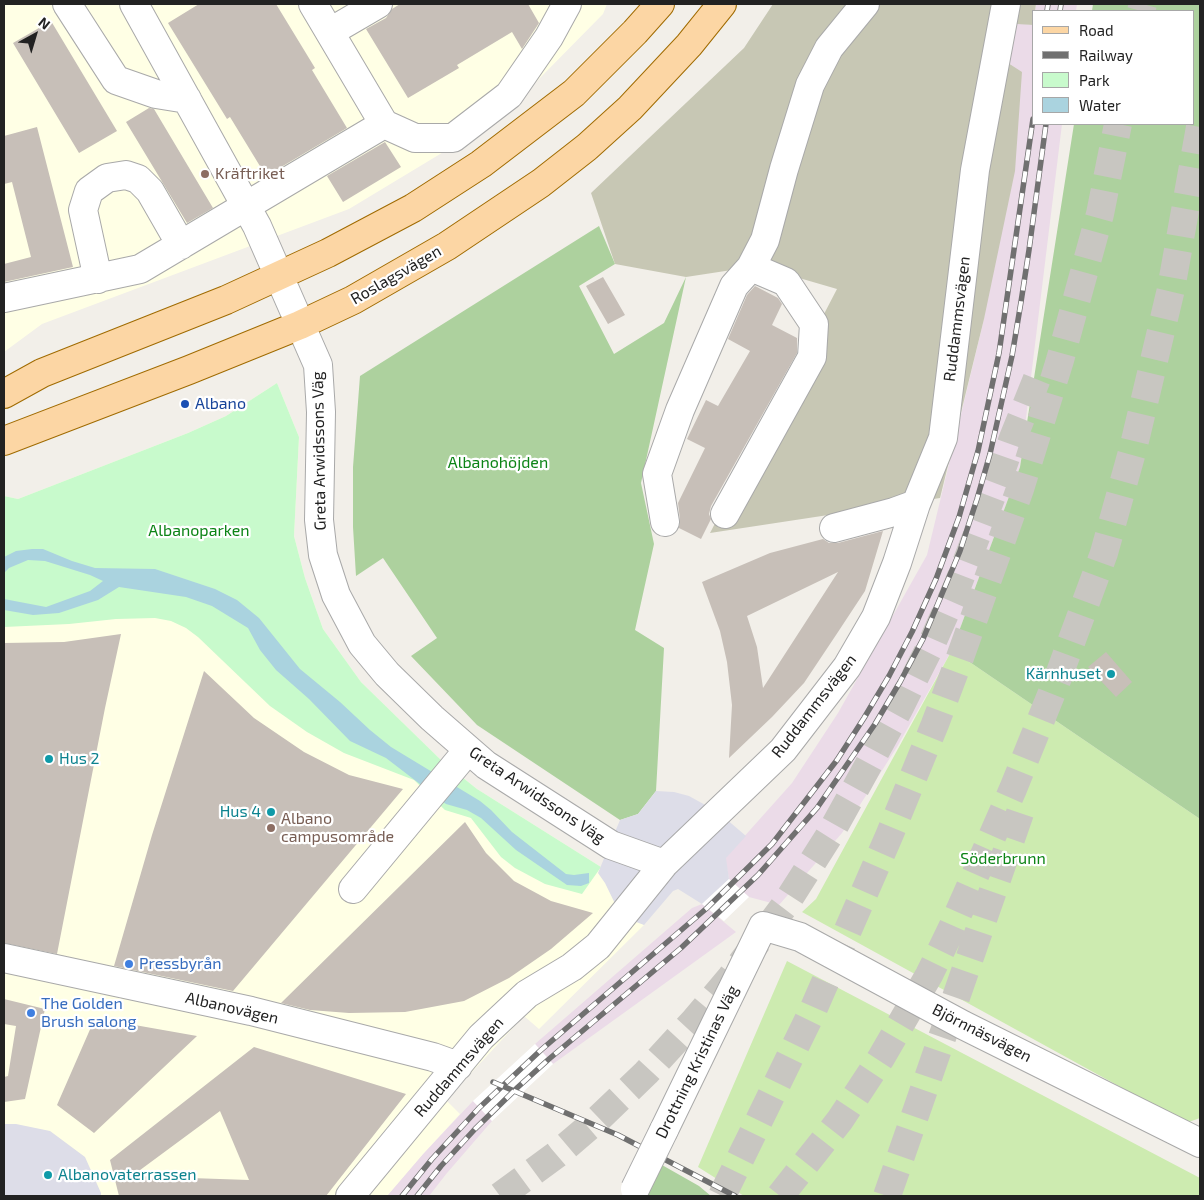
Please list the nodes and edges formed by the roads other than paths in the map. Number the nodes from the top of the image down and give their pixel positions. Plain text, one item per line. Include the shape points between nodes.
1 (67, 4) edge
2 (134, 4) edge
3 (313, 4) edge
4 (378, 4) edge
5 (660, 4) edge
6 (722, 4) edge
7 (865, 4) edge
8 (1006, 4) edge
9 (558, 9) edge
10 (330, 32) junction
11 (187, 99) junction
12 (384, 124) junction
13 (247, 206) junction
14 (181, 245) junction
15 (751, 267) junction
16 (279, 276) junction
17 (98, 279) junction
18 (4, 298) edge
19 (300, 324) junction
20 (4, 394) edge
21 (4, 441) edge
22 (916, 504) junction
23 (725, 514) dead end
24 (665, 522) dead end
25 (834, 528) dead end
26 (460, 759) junction
27 (664, 864) junction
28 (353, 888) dead end
29 (763, 926) joint
30 (4, 958) edge
31 (458, 1066) junction
32 (1200, 1144) edge
33 (633, 1193) edge
34 (350, 1196) edge

1 - 11 street via 116,80 156,94
2 - 11 street
3 - 10 street
4 - 10 street
5 - 16 main road via 574,93 481,164 413,208
6 - 19 main road, Roslagsvägen via 630,108 541,183 447,246 353,300
7 - 15 street via 829,48 810,85 765,240
8 - 22 street, Ruddammsvägen via 975,170 943,438
9 - 12 street via 549,37 509,95 453,138 415,138
10 - 12 street
11 - 13 street
12 - 13 street
13 - 14 street
13 - 16 street, Greta Arwidssons Väg
14 - 17 street via 140,270
14 - 17 street via 150,191 138,179 126,175 108,178 89,191 83,210
15 - 23 street via 786,282 791,289 814,324 812,357
15 - 24 street via 734,286 680,410 657,474
16 - 19 street, Greta Arwidssons Väg
16 - 20 main road via 42,373
17 - 18 street
19 - 21 main road, Roslagsvägen
19 - 26 street, Greta Arwidssons Väg via 319,370 319,520 323,556 336,595 362,644 432,718
22 - 25 street
22 - 27 street, Ruddammsvägen via 876,617 847,667 783,750
26 - 27 street, Greta Arwidssons Väg via 513,783 611,845
26 - 28 street
27 - 31 street, Ruddammsvägen via 598,946 572,967 527,994 481,1037
29 - 32 street, Björnnäsvägen via 800,937 963,1025
29 - 33 street, Drottning Kristinas Väg, bridge
30 - 31 street, Albanovägen via 250,1011
31 - 34 street, Ruddammsvägen

